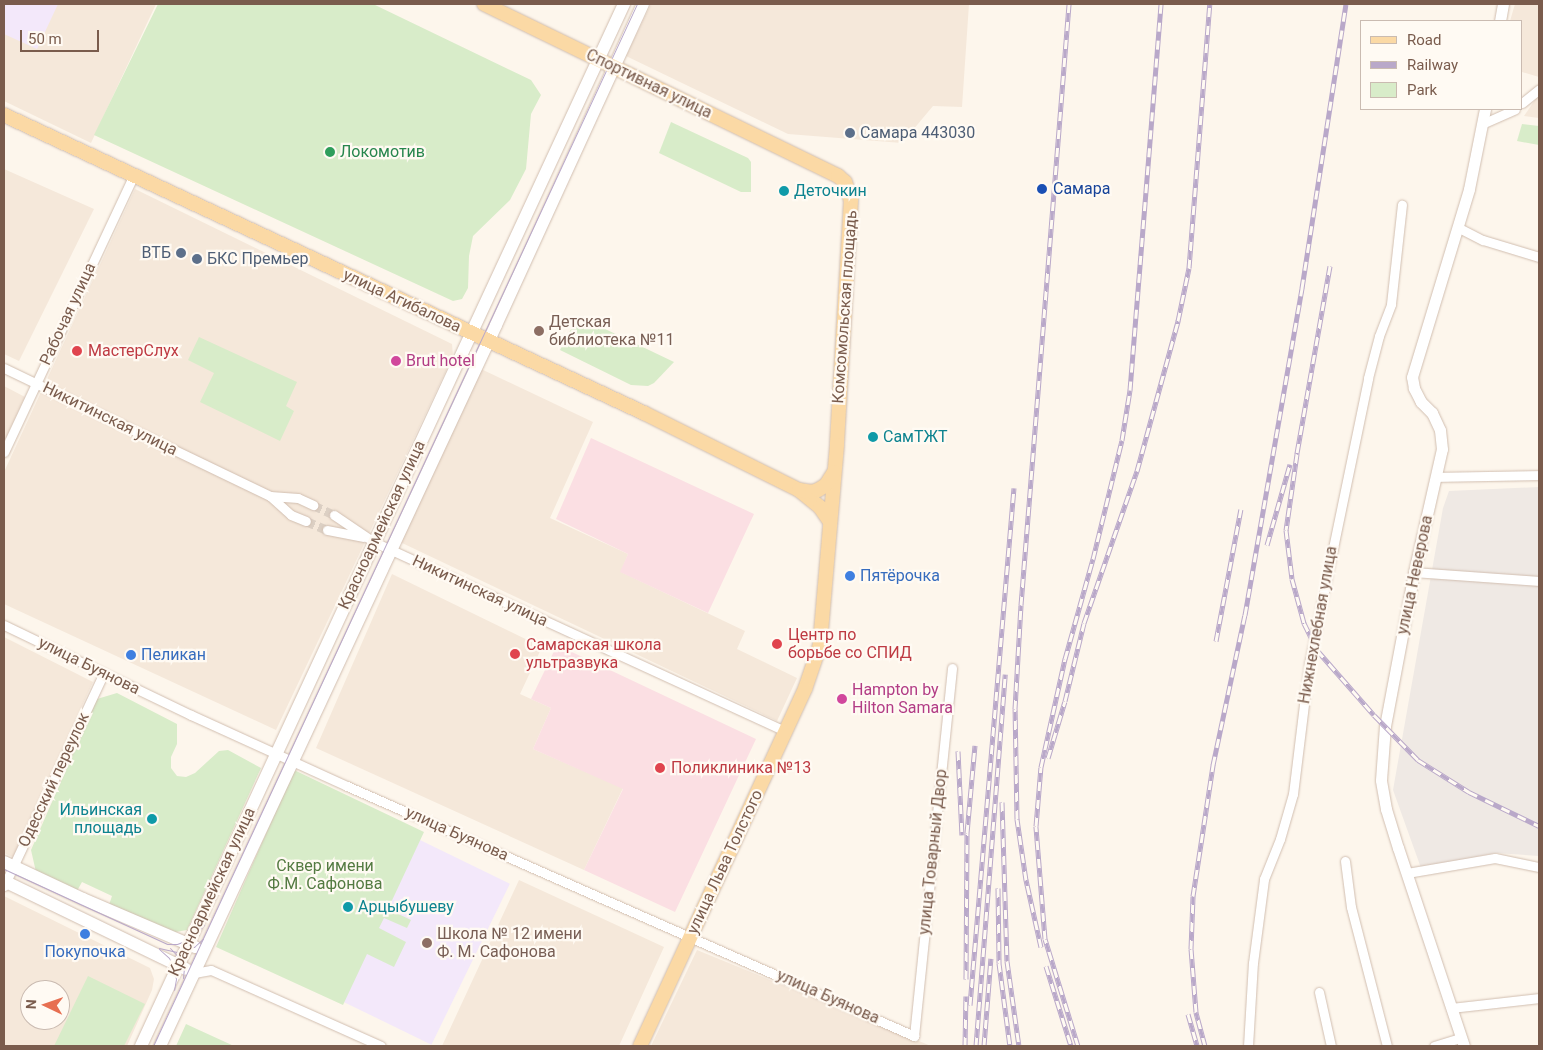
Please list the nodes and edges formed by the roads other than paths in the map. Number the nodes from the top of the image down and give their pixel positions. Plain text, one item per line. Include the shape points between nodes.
1 (484, 4) edge
2 (624, 4) edge
3 (643, 4) edge
4 (1503, 4) edge
5 (1500, 20) edge
6 (598, 60) junction
7 (614, 67) junction
8 (1539, 89) edge
9 (1523, 102) edge
10 (1485, 110) edge
11 (1513, 110) edge
12 (4, 115) edge
13 (1482, 124) junction
14 (814, 164) joint
15 (133, 177) junction
16 (1402, 205) dead end
17 (1457, 228) junction
18 (1539, 257) edge
19 (471, 333) junction
20 (488, 341) junction
21 (4, 368) edge
22 (36, 383) junction
23 (4, 452) edge
24 (835, 469) junction
25 (1539, 475) edge
26 (1436, 477) junction
27 (799, 490) junction
28 (270, 496) junction
29 (313, 505) tunnel mouth
30 (334, 515) tunnel mouth
31 (306, 522) tunnel mouth
32 (830, 522) junction
33 (327, 530) tunnel mouth
34 (370, 540) junction
35 (391, 550) junction
36 (1414, 572) junction
37 (1539, 581) edge
38 (4, 625) edge
39 (952, 668) dead end
40 (104, 674) junction
41 (785, 731) junction
42 (276, 753) junction
43 (293, 761) junction
44 (1345, 861) dead end
45 (8, 864) edge
46 (1539, 867) edge
47 (1407, 874) junction
48 (4, 883) edge
49 (691, 936) junction
50 (188, 944) junction
51 (204, 952) junction
52 (178, 966) junction
53 (211, 970) junction
54 (194, 973) junction
55 (1319, 992) dead end
56 (1539, 998) edge
57 (1452, 1008) junction
58 (914, 1036) joint
59 (1463, 1042) edge
60 (141, 1046) edge
61 (160, 1046) edge
62 (381, 1046) edge
63 (640, 1046) edge
64 (1248, 1046) edge
65 (1331, 1046) edge
66 (1387, 1046) edge
67 (1434, 1046) edge

1 - 6 main road, Спортивная улица
2 - 6 main road, Красноармейская улица
3 - 7 main road, Красноармейская улица
4 - 5 street
6 - 7 main road, Спортивная улица
6 - 19 main road, Красноармейская улица
7 - 14 main road, Спортивная улица
7 - 20 main road, Красноармейская улица
8 - 9 street
10 - 13 street, улица Неверова
11 - 13 street
12 - 15 main road, улица Агибалова
13 - 17 street, улица Неверова
14 - 24 main road, Комсомольская площадь via 845,182 852,207
15 - 19 main road, улица Агибалова
15 - 22 street, Рабочая улица
16 - 64 street, Нижнехлебная улица via 1391,304 1368,378 1310,656 1292,794 1280,839 1264,879 1252,963
17 - 18 street via 1483,240
17 - 26 street, улица Неверова via 1412,377 1421,402 1432,413 1440,430 1442,450
19 - 20 main road, улица Агибалова
19 - 34 main road, Красноармейская улица
20 - 27 main road, улица Агибалова
20 - 35 main road, Красноармейская улица
21 - 22 street, Никитинская улица
22 - 23 street, Рабочая улица
22 - 28 street, Никитинская улица
24 - 27 main road via 831,479 818,490
24 - 32 main road, улица Льва Толстого
25 - 26 street
26 - 36 street, улица Неверова
27 - 32 main road, улица Агибалова via 820,507
28 - 29 street, Никитинская улица via 298,498
28 - 31 street, Никитинская улица via 291,515
30 - 34 street, Никитинская улица
32 - 41 main road, улица Льва Толстого via 820,645 805,689
33 - 34 street, Никитинская улица
34 - 35 street, Никитинская улица
34 - 42 main road, Красноармейская улица
35 - 41 street, Никитинская улица
35 - 43 main road, Красноармейская улица
36 - 37 street
36 - 47 street, улица Неверова via 1385,726 1381,780 1386,809
38 - 40 street, улица Буянова
39 - 58 street, улица Товарный Двор
40 - 42 street, улица Буянова
40 - 45 street, Одесский переулок
41 - 49 main road, улица Льва Толстого
42 - 43 street, улица Буянова
42 - 50 main road, Красноармейская улица
43 - 49 street, улица Буянова
43 - 51 main road, Красноармейская улица
44 - 66 street via 1352,907
45 - 48 street, Одесский переулок
45 - 50 main road
46 - 47 street via 1495,858
47 - 57 street, улица Неверова
48 - 52 main road
49 - 58 street, улица Буянова
49 - 63 main road, улица Льва Толстого
50 - 51 main road
50 - 52 main road, Красноармейская улица
51 - 53 street
51 - 54 main road, Красноармейская улица
52 - 54 main road
52 - 60 main road, Красноармейская улица
53 - 54 street
53 - 62 street
54 - 61 main road, Красноармейская улица
55 - 65 street
56 - 57 street
57 - 59 street, улица Неверова
59 - 67 street

